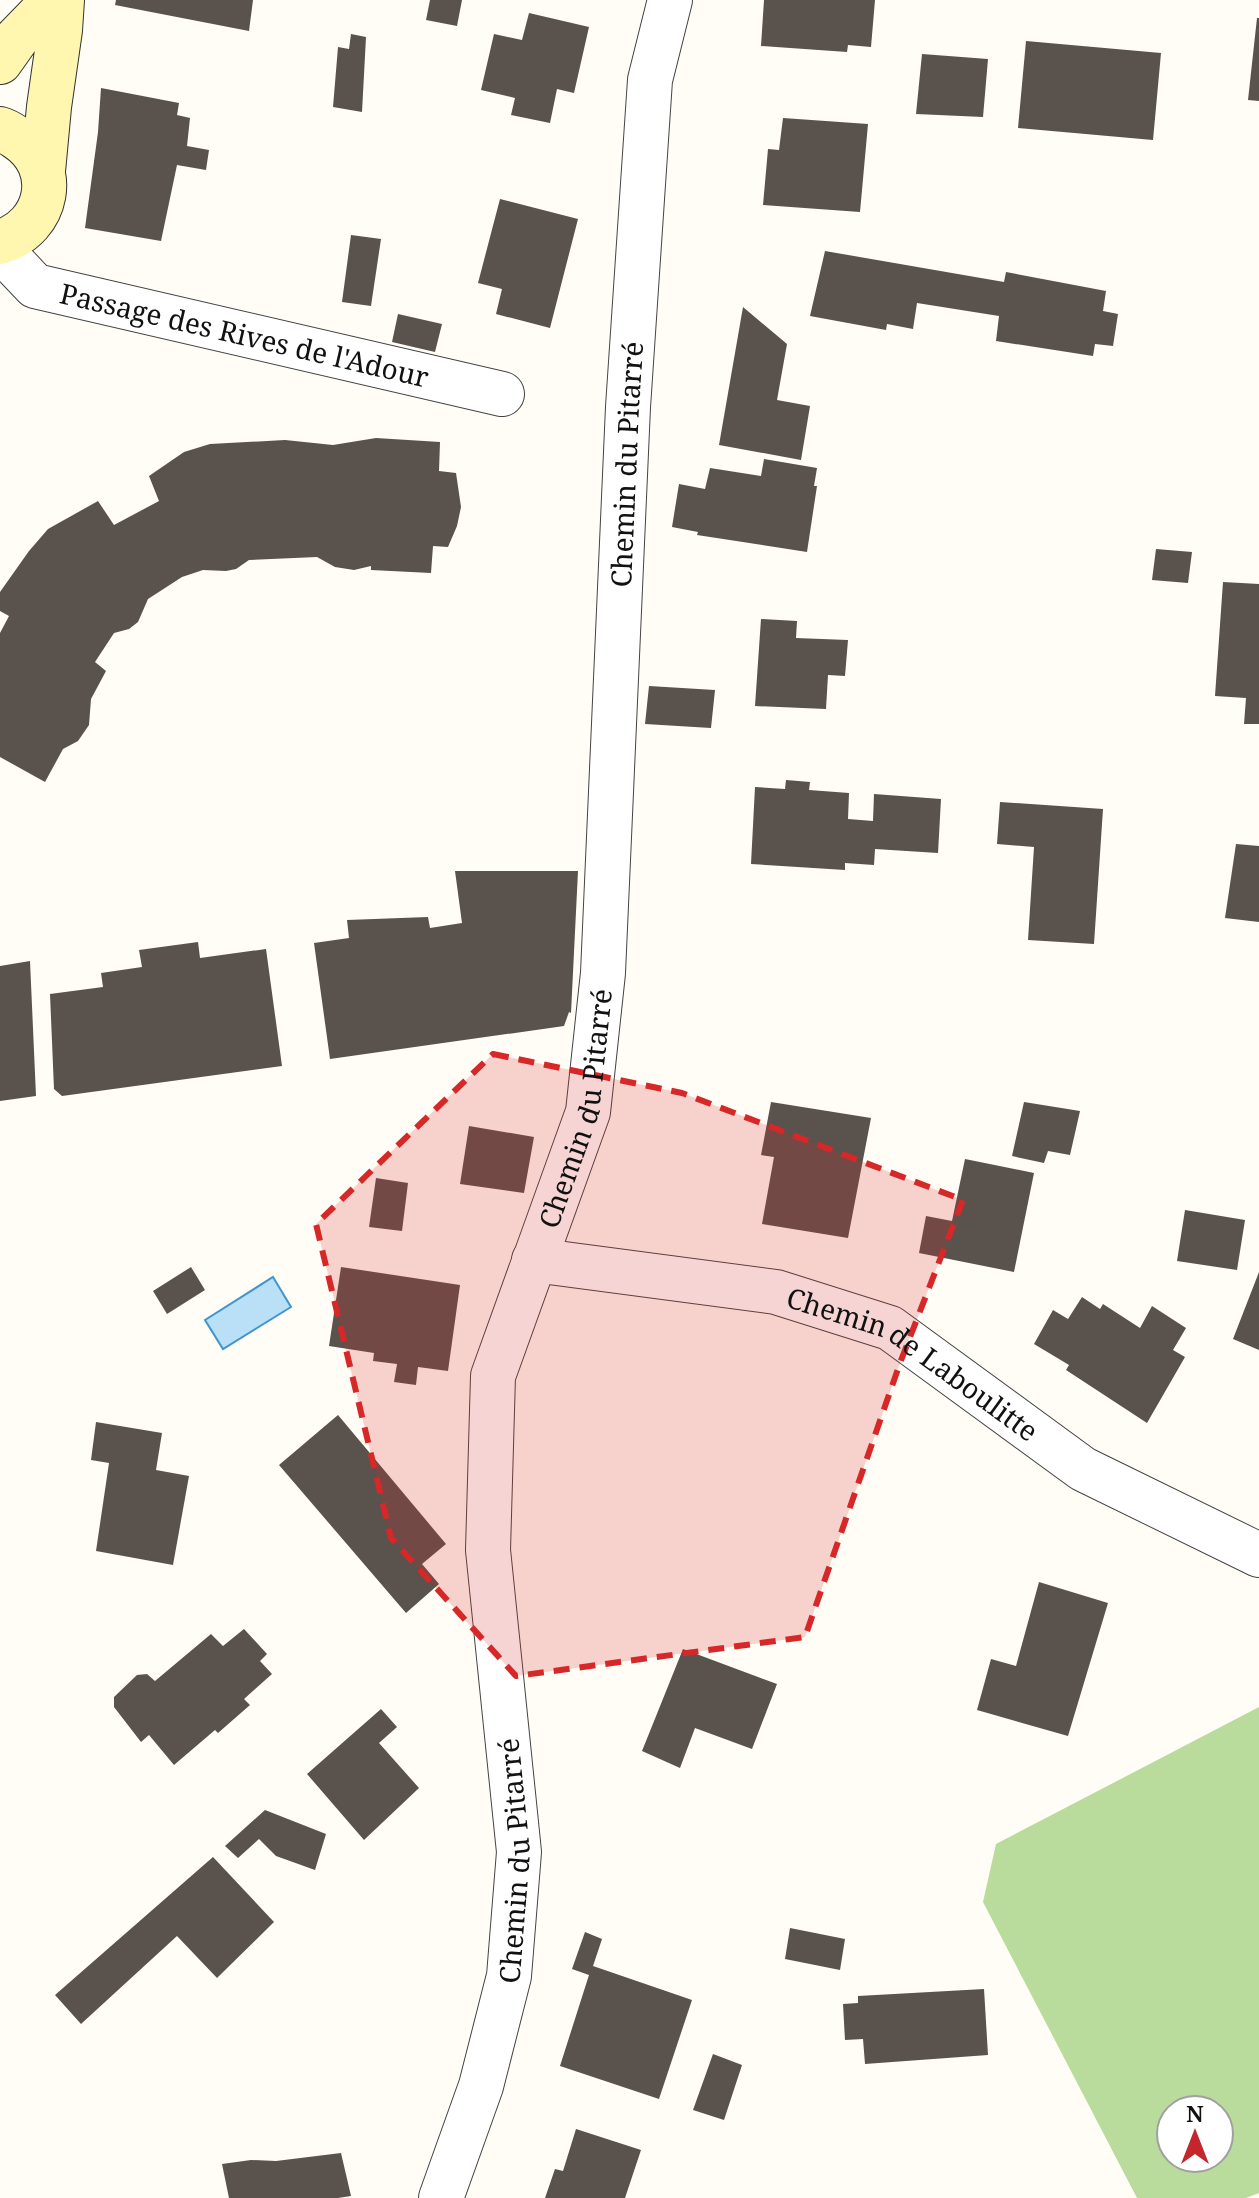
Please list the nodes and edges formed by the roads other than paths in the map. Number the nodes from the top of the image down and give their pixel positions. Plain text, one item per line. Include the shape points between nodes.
1 (54, 0) edge
2 (62, 0) edge
3 (670, 0) edge
4 (0, 62) edge
5 (0, 129) edge
6 (43, 171) junction
7 (0, 242) edge
8 (0, 249) edge
9 (502, 394) dead end
10 (534, 1260) junction
11 (1259, 1555) edge
12 (441, 2198) edge

1 - 4 street
2 - 6 street
3 - 10 street, Chemin du Pitarré via 650,80 628,407 603,973 588,1112
5 - 6 street via 30,146
6 - 7 street via 40,209 29,226
8 - 9 street, Passage des Rives de l'Adour via 35,286
10 - 11 street, Chemin de Laboulitte via 776,1292 890,1328 1083,1469
10 - 12 street, Chemin du Pitarré via 493,1376 488,1550 519,1852 509,1976 481,2086

